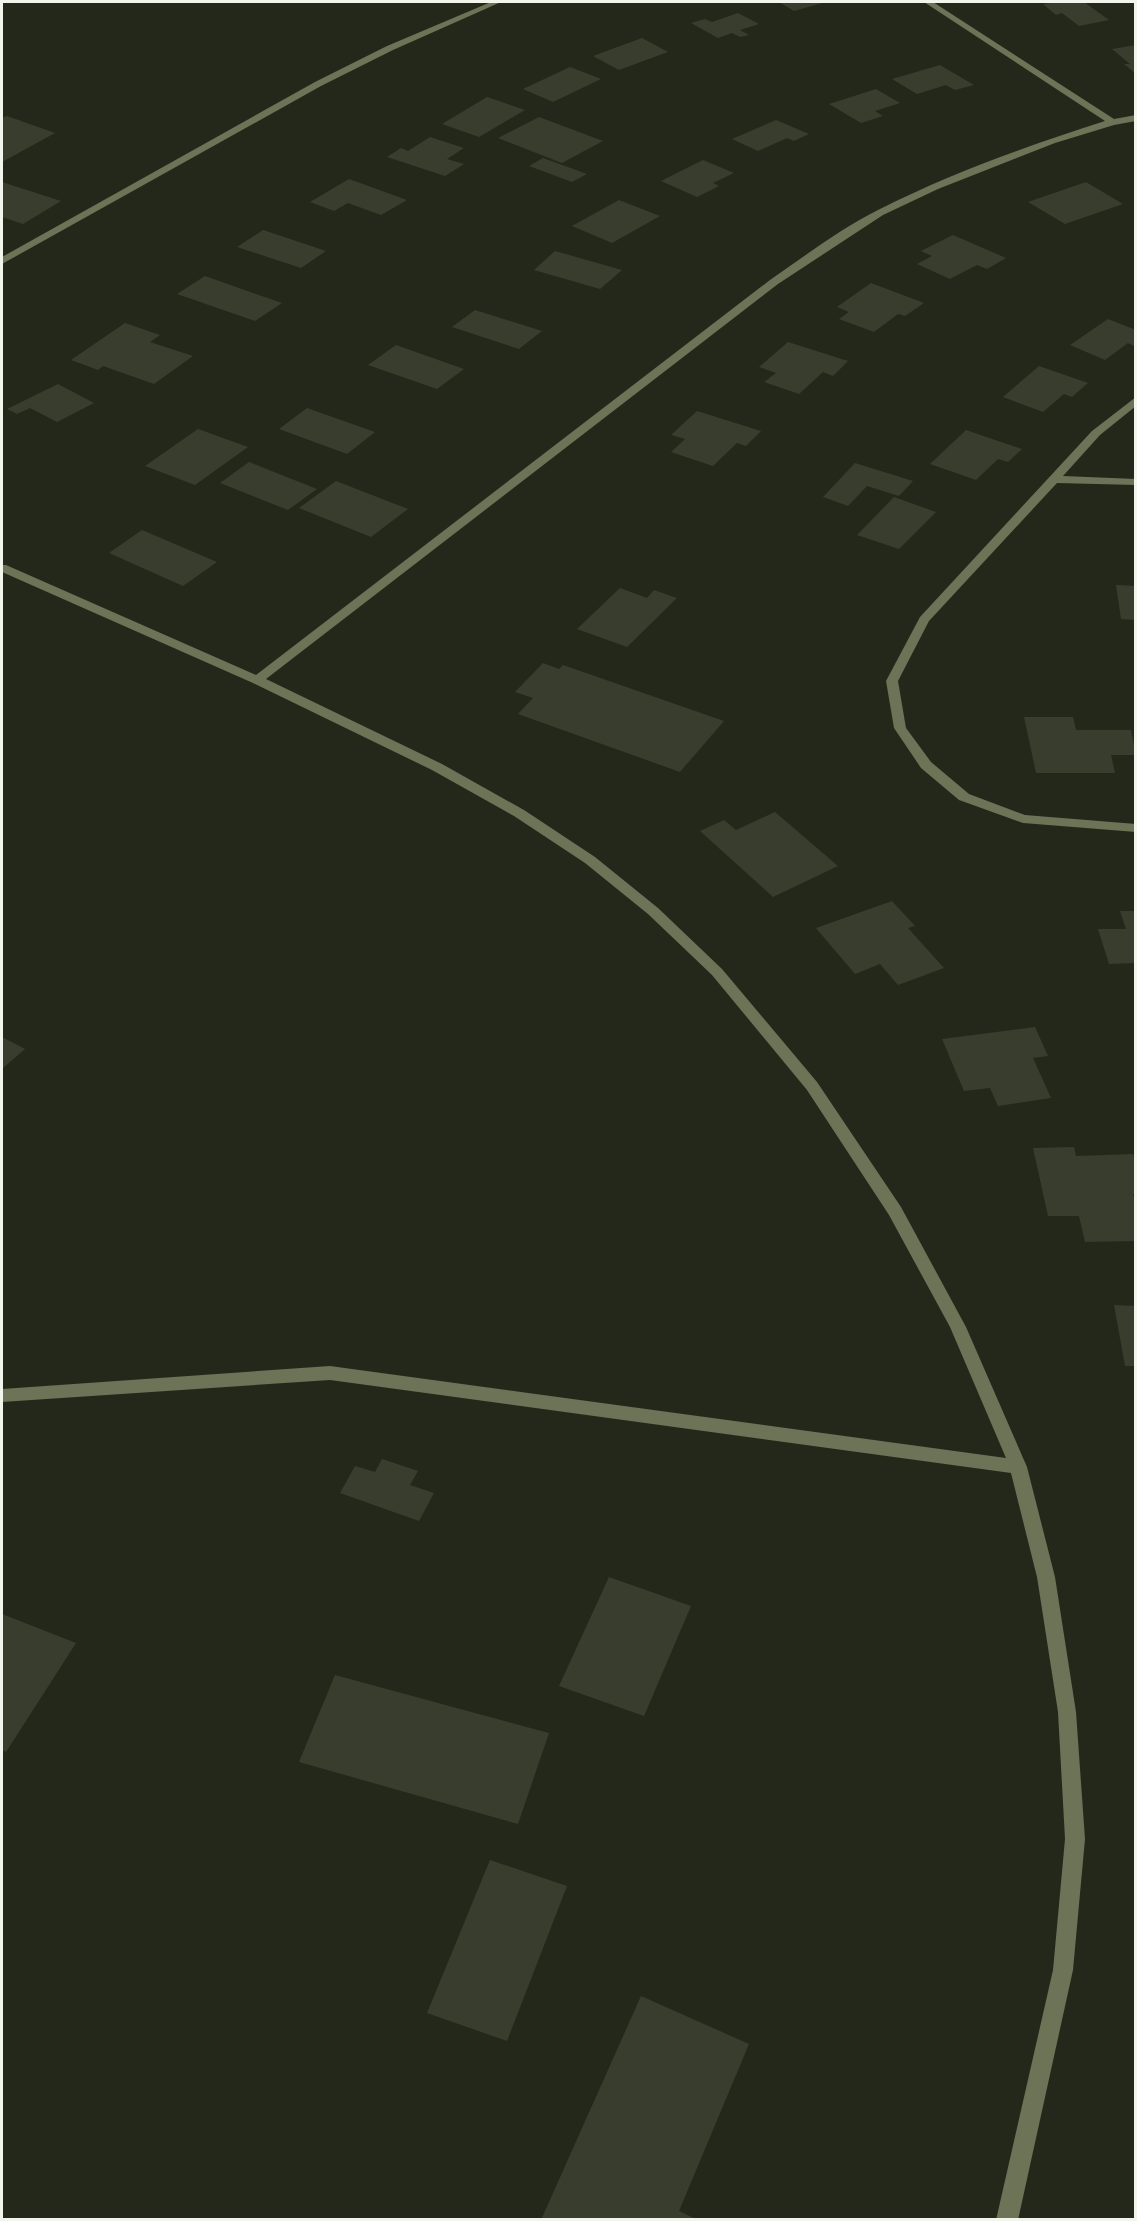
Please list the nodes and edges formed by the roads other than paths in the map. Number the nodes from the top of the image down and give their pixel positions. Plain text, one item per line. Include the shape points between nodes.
1 (497, 2) edge
2 (928, 2) edge
3 (1136, 118) edge
4 (1112, 122) junction
5 (2, 261) edge
6 (1136, 400) edge
7 (1054, 479) junction
8 (1136, 482) edge
9 (2, 568) edge
10 (257, 680) junction
11 (1136, 828) edge
12 (2, 1396) edge
13 (1018, 1467) junction
14 (1007, 2220) edge

1 - 5 street via 318,84
2 - 4 street
3 - 4 street
4 - 10 street via 999,160 935,187 880,213 825,247 774,282
6 - 7 street via 1096,433
7 - 8 street
7 - 11 street via 924,620 892,681 900,728 926,765 964,797 1023,819
9 - 10 street
10 - 13 street via 437,767 519,813 599,867 653,910 717,972 812,1086 895,1210 958,1327
12 - 13 street via 330,1373
13 - 14 street via 1046,1577 1066,1701 1075,1839 1063,1971

